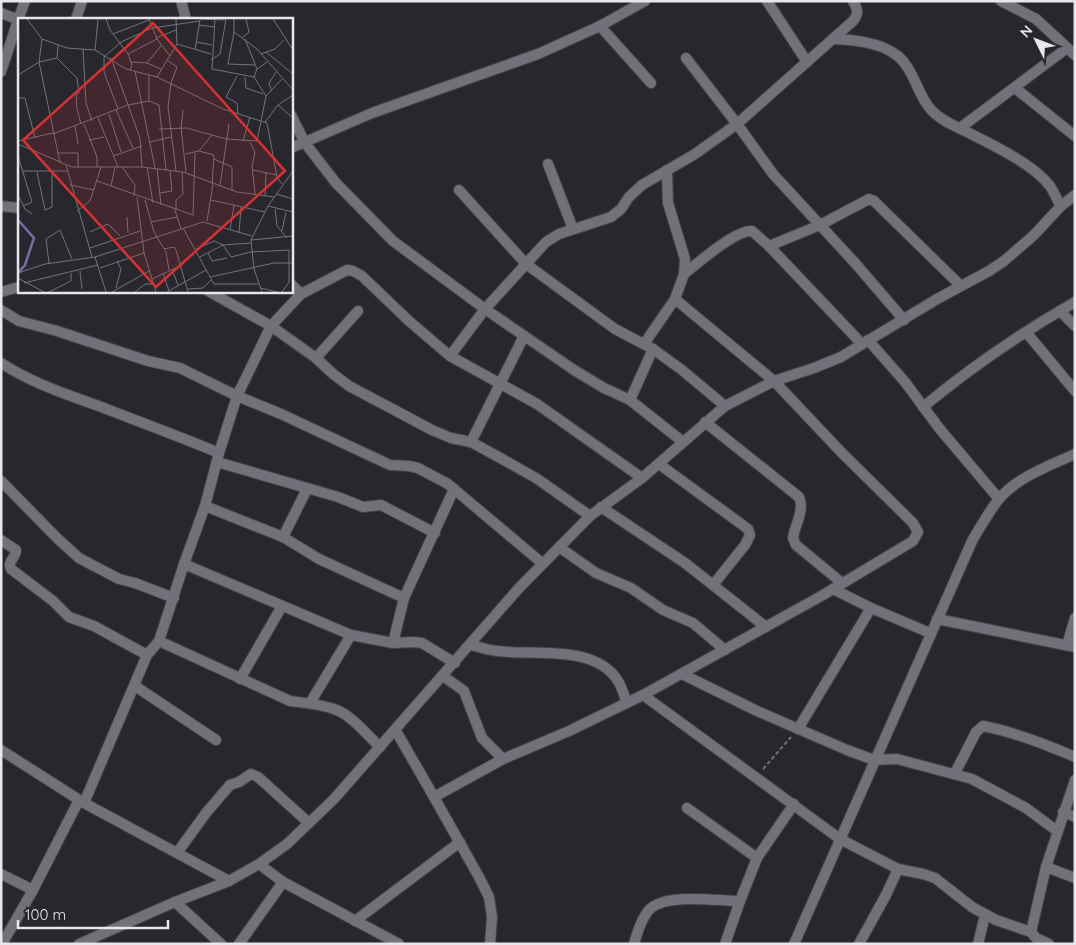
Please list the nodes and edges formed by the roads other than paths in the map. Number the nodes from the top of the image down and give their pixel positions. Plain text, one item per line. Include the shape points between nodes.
1 (25, 1) edge
2 (82, 1) edge
3 (181, 1) edge
4 (645, 1) edge
5 (767, 1) edge
6 (853, 1) edge
7 (1001, 1) edge
8 (1, 12) edge
9 (19, 18) edge
10 (76, 18) edge
11 (186, 18) edge
12 (18, 20) edge
13 (600, 26) junction
14 (833, 39) junction
15 (1071, 52) edge
16 (686, 58) dead end
17 (807, 62) junction
18 (1, 72) edge
19 (651, 84) dead end
20 (1015, 88) junction
21 (292, 117) edge
22 (737, 124) junction
23 (960, 128) junction
24 (1075, 136) edge
25 (305, 143) junction
26 (292, 148) edge
27 (548, 164) dead end
28 (667, 170) junction
29 (459, 190) dead end
30 (1075, 195) edge
31 (1, 206) edge
32 (1061, 206) junction
33 (18, 207) edge
34 (820, 225) junction
35 (573, 229) junction
36 (769, 246) junction
37 (526, 264) junction
38 (684, 274) junction
39 (292, 285) edge
40 (962, 286) junction
41 (18, 287) edge
42 (1, 292) edge
43 (210, 292) edge
44 (301, 294) junction
45 (675, 299) junction
46 (1075, 302) edge
47 (485, 309) junction
48 (1, 310) edge
49 (358, 311) dead end
50 (1060, 311) junction
51 (904, 320) junction
52 (271, 326) junction
53 (1075, 326) edge
54 (1026, 332) junction
55 (524, 336) junction
56 (865, 342) junction
57 (648, 347) junction
58 (450, 356) junction
59 (316, 358) junction
60 (1, 363) edge
61 (774, 381) junction
62 (501, 385) junction
63 (1075, 391) edge
64 (237, 396) junction
65 (630, 400) junction
66 (725, 406) junction
67 (923, 408) junction
68 (705, 422) junction
69 (471, 442) junction
70 (683, 442) junction
71 (1075, 454) edge
72 (218, 458) junction
73 (659, 464) junction
74 (642, 478) junction
75 (1, 480) edge
76 (307, 489) junction
77 (454, 489) junction
78 (999, 499) junction
79 (205, 506) junction
80 (602, 507) junction
81 (590, 516) junction
82 (435, 533) junction
83 (283, 538) junction
84 (1, 540) edge
85 (559, 547) junction
86 (542, 563) junction
87 (184, 564) junction
88 (842, 583) junction
89 (713, 585) junction
90 (833, 589) junction
91 (174, 598) junction
92 (404, 598) junction
93 (282, 606) junction
94 (871, 608) junction
95 (1075, 618) edge
96 (937, 620) junction
97 (766, 627) junction
98 (930, 633) junction
99 (351, 635) junction
100 (159, 641) junction
101 (393, 643) junction
102 (471, 645) junction
103 (1071, 646) edge
104 (725, 650) junction
105 (147, 655) junction
106 (454, 663) junction
107 (682, 674) junction
108 (443, 676) junction
109 (240, 678) junction
110 (135, 686) junction
111 (643, 695) junction
112 (627, 702) junction
113 (310, 703) junction
114 (798, 729) junction
115 (396, 730) junction
116 (216, 740) dead end
117 (380, 747) junction
118 (1, 750) edge
119 (1075, 756) edge
120 (503, 759) junction
121 (874, 760) junction
122 (955, 773) junction
123 (1075, 780) edge
124 (434, 797) junction
125 (82, 801) junction
126 (794, 804) junction
127 (687, 808) dead end
128 (1063, 812) junction
129 (1075, 817) edge
130 (309, 823) junction
131 (1057, 831) junction
132 (840, 838) junction
133 (460, 842) junction
134 (177, 853) junction
135 (757, 858) junction
136 (259, 864) junction
137 (1046, 867) junction
138 (898, 869) junction
139 (1, 874) edge
140 (1075, 878) edge
141 (229, 881) junction
142 (283, 882) junction
143 (33, 890) junction
144 (740, 901) junction
145 (175, 902) junction
146 (985, 915) junction
147 (355, 922) junction
148 (1031, 932) junction
149 (2, 944) edge
150 (80, 944) edge
151 (221, 944) edge
152 (239, 944) edge
153 (400, 944) edge
154 (490, 944) edge
155 (634, 944) edge
156 (725, 944) edge
157 (794, 944) edge
158 (859, 944) edge
159 (978, 944) edge
160 (1049, 944) edge

1 - 9 street
2 - 10 street
3 - 11 street
4 - 13 street
5 - 17 street
6 - 14 street via 857,16
7 - 15 street via 1036,19
8 - 12 street
12 - 18 street
13 - 19 street
13 - 25 street via 538,54 372,113
14 - 17 street
14 - 23 street via 865,42 895,53 927,105 936,115
15 - 20 street
16 - 22 street
17 - 22 street
20 - 23 street
20 - 24 street
21 - 25 street
22 - 28 street
22 - 34 street via 773,174
23 - 32 street via 1007,152 1040,176
25 - 26 street
25 - 47 street via 336,183 393,240
27 - 35 street
28 - 35 street via 642,185 611,217
28 - 38 street via 668,203 685,258
29 - 37 street
30 - 32 street
31 - 33 street
32 - 40 street via 1004,260
34 - 36 street
34 - 40 street via 869,199
34 - 51 street
35 - 37 street via 546,242
36 - 38 street via 752,231 746,231
36 - 56 street
37 - 47 street
37 - 57 street via 615,329
38 - 45 street
39 - 44 street
40 - 51 street
41 - 42 street
43 - 52 street
44 - 52 street
44 - 58 street via 347,270 353,271
45 - 57 street
45 - 61 street
46 - 50 street
47 - 55 street
47 - 58 street
48 - 64 street via 19,321 180,368
49 - 59 street
50 - 53 street
50 - 54 street
51 - 56 street
52 - 59 street
52 - 64 street
54 - 63 street
54 - 67 street via 955,381
55 - 62 street
55 - 65 street via 604,388
56 - 61 street via 840,357
56 - 67 street via 905,382
57 - 65 street
57 - 66 street
58 - 62 street
59 - 69 street via 349,386 378,402 432,430
60 - 72 street via 48,387 178,436
61 - 66 street
61 - 88 street via 918,528 913,541
62 - 69 street
62 - 74 street via 537,404
64 - 72 street
64 - 77 street via 390,466 418,468
65 - 70 street
66 - 68 street
67 - 78 street
68 - 70 street
68 - 88 street via 799,497 802,508 793,538 796,545
69 - 81 street via 536,478
70 - 73 street
71 - 78 street via 1015,485
72 - 76 street
72 - 79 street
73 - 74 street
73 - 89 street via 748,528 750,535 745,545
74 - 80 street
75 - 91 street via 79,558 119,579
76 - 82 street via 338,497 362,508 381,505
76 - 83 street
77 - 82 street
77 - 86 street
78 - 96 street via 973,539
79 - 83 street
79 - 87 street
80 - 81 street
80 - 89 street
81 - 85 street
82 - 92 street
83 - 92 street
84 - 105 street via 16,550 9,566 11,569 69,617 94,626
85 - 86 street
85 - 104 street via 596,573 631,588 663,610 693,623
86 - 102 street
87 - 91 street
87 - 93 street
88 - 90 street
89 - 97 street
90 - 94 street
90 - 97 street
91 - 100 street
92 - 101 street
93 - 99 street
93 - 109 street
94 - 98 street
94 - 114 street
95 - 103 street
96 - 98 street
96 - 103 street
97 - 104 street
98 - 121 street
99 - 101 street
99 - 113 street
100 - 105 street
100 - 109 street
101 - 106 street via 422,643
102 - 106 street
102 - 112 street via 495,651 564,654 590,659 607,669 618,681
104 - 107 street
105 - 110 street
106 - 108 street
107 - 111 street
107 - 114 street
108 - 115 street
108 - 120 street via 464,691 482,738
109 - 113 street via 290,701
110 - 116 street
110 - 125 street
111 - 112 street
111 - 126 street
112 - 120 street via 570,731
113 - 117 street via 335,709
114 - 121 street
115 - 117 street
115 - 124 street
117 - 130 street
118 - 125 street
119 - 122 street via 1047,744 984,726 976,732
120 - 124 street
121 - 122 street via 897,759
121 - 132 street
122 - 131 street via 1004,795
123 - 128 street
124 - 133 street
125 - 134 street
125 - 143 street
126 - 132 street
126 - 135 street
127 - 135 street
128 - 129 street
128 - 131 street
130 - 134 street via 251,774 230,785
130 - 136 street
131 - 137 street
132 - 138 street
132 - 157 street
133 - 147 street
133 - 154 street via 488,897 492,917
134 - 141 street
135 - 144 street
136 - 141 street
136 - 142 street
137 - 140 street
137 - 148 street
138 - 146 street via 935,878
138 - 158 street
139 - 143 street
141 - 145 street
142 - 147 street
142 - 152 street
143 - 149 street
144 - 155 street via 677,900 661,903 644,917
144 - 156 street
145 - 150 street
145 - 151 street
146 - 148 street
146 - 159 street
147 - 153 street
148 - 160 street

